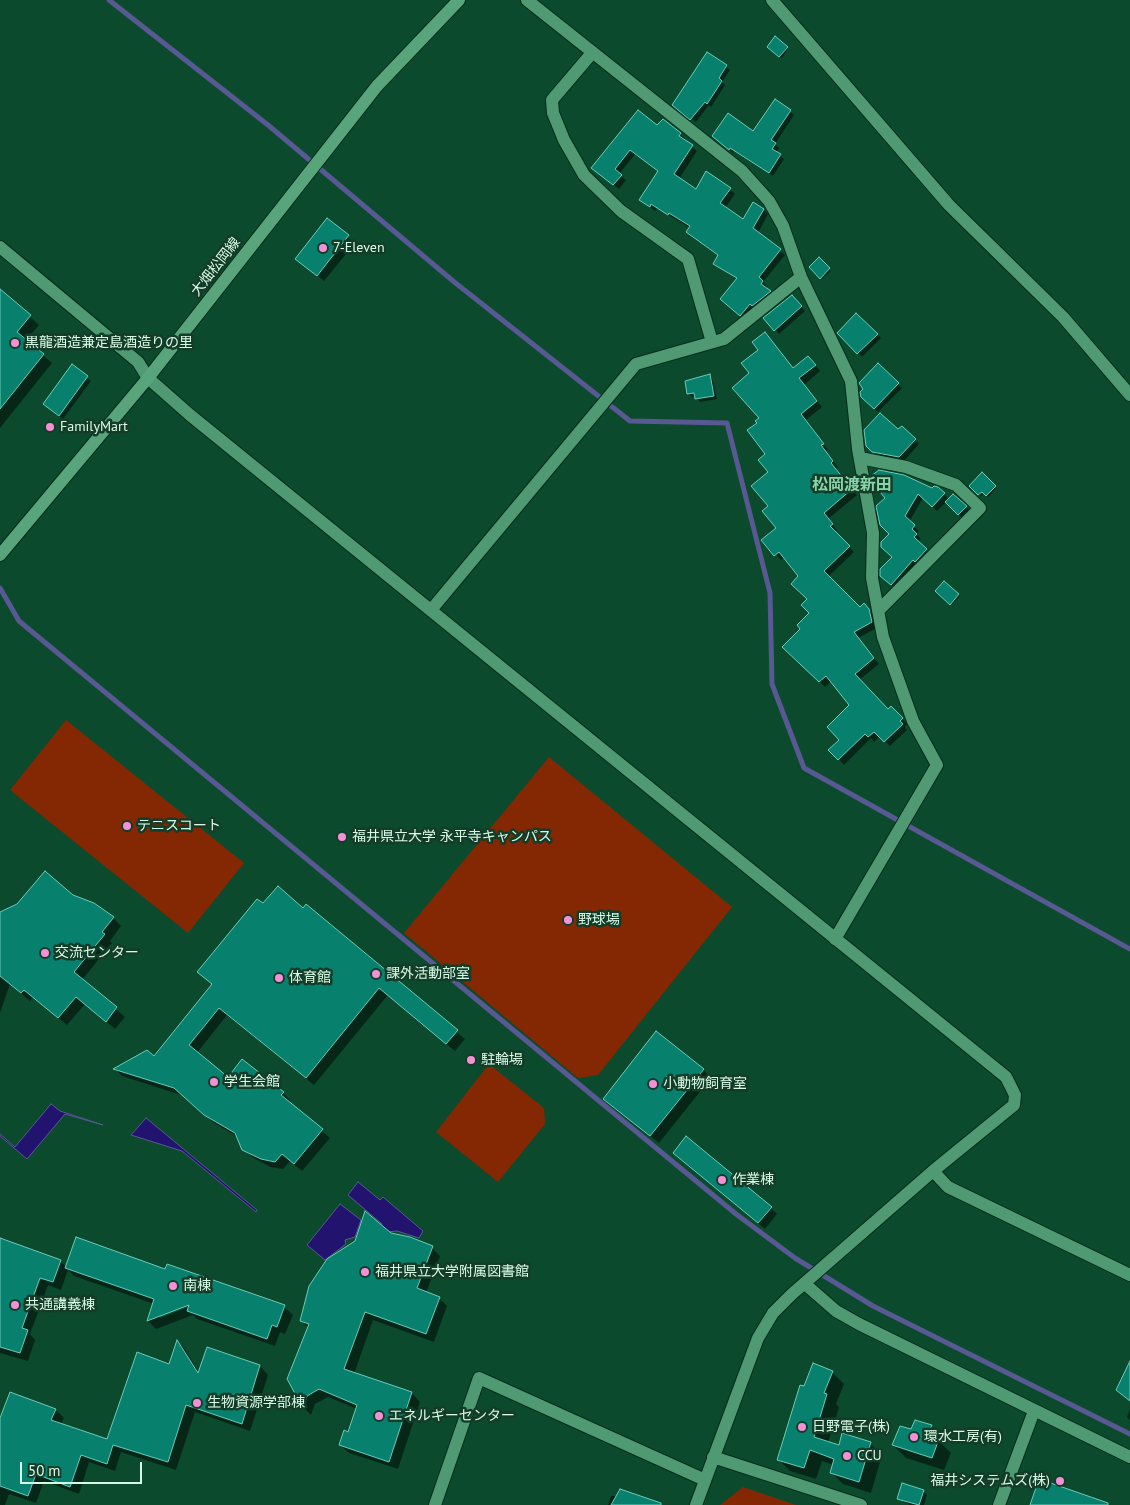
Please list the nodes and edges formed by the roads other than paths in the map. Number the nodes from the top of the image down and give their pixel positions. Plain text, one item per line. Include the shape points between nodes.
1 (459, 0) edge
2 (527, 0) edge
3 (772, 0) edge
4 (592, 53) junction
5 (0, 247) edge
6 (802, 277) junction
7 (712, 342) junction
8 (148, 378) junction
9 (1130, 396) edge
10 (860, 458) junction
11 (0, 555) edge
12 (431, 610) junction
13 (878, 611) junction
14 (835, 939) junction
15 (933, 1171) junction
16 (1130, 1275) edge
17 (805, 1284) junction
18 (1034, 1411) junction
19 (713, 1457) junction
20 (1130, 1457) edge
21 (705, 1480) junction
22 (435, 1505) edge
23 (696, 1505) edge
24 (861, 1505) edge
25 (999, 1505) edge

1 - 8 main road, 大畑松岡線 via 378,86
2 - 4 street
3 - 9 street via 949,205 1063,317
4 - 6 street via 742,172 770,201
4 - 7 street via 552,100 557,122 584,175 621,211 688,259
5 - 8 street via 138,362
6 - 7 street via 724,339
6 - 10 street via 851,381
7 - 12 street via 636,364
8 - 11 main road, 大畑松岡線
8 - 12 street
10 - 13 street via 874,533 872,578
10 - 13 street via 906,467 956,485 980,508
12 - 14 street
13 - 14 street via 883,637 913,722 937,765
14 - 15 street via 1006,1077 1015,1095 1014,1105 1005,1115
15 - 16 street via 948,1187
15 - 17 street
17 - 18 street via 836,1311 859,1324
17 - 19 street via 773,1312 758,1338
18 - 20 street
18 - 25 street
19 - 21 street
19 - 24 street
21 - 22 street via 479,1378
21 - 23 street

